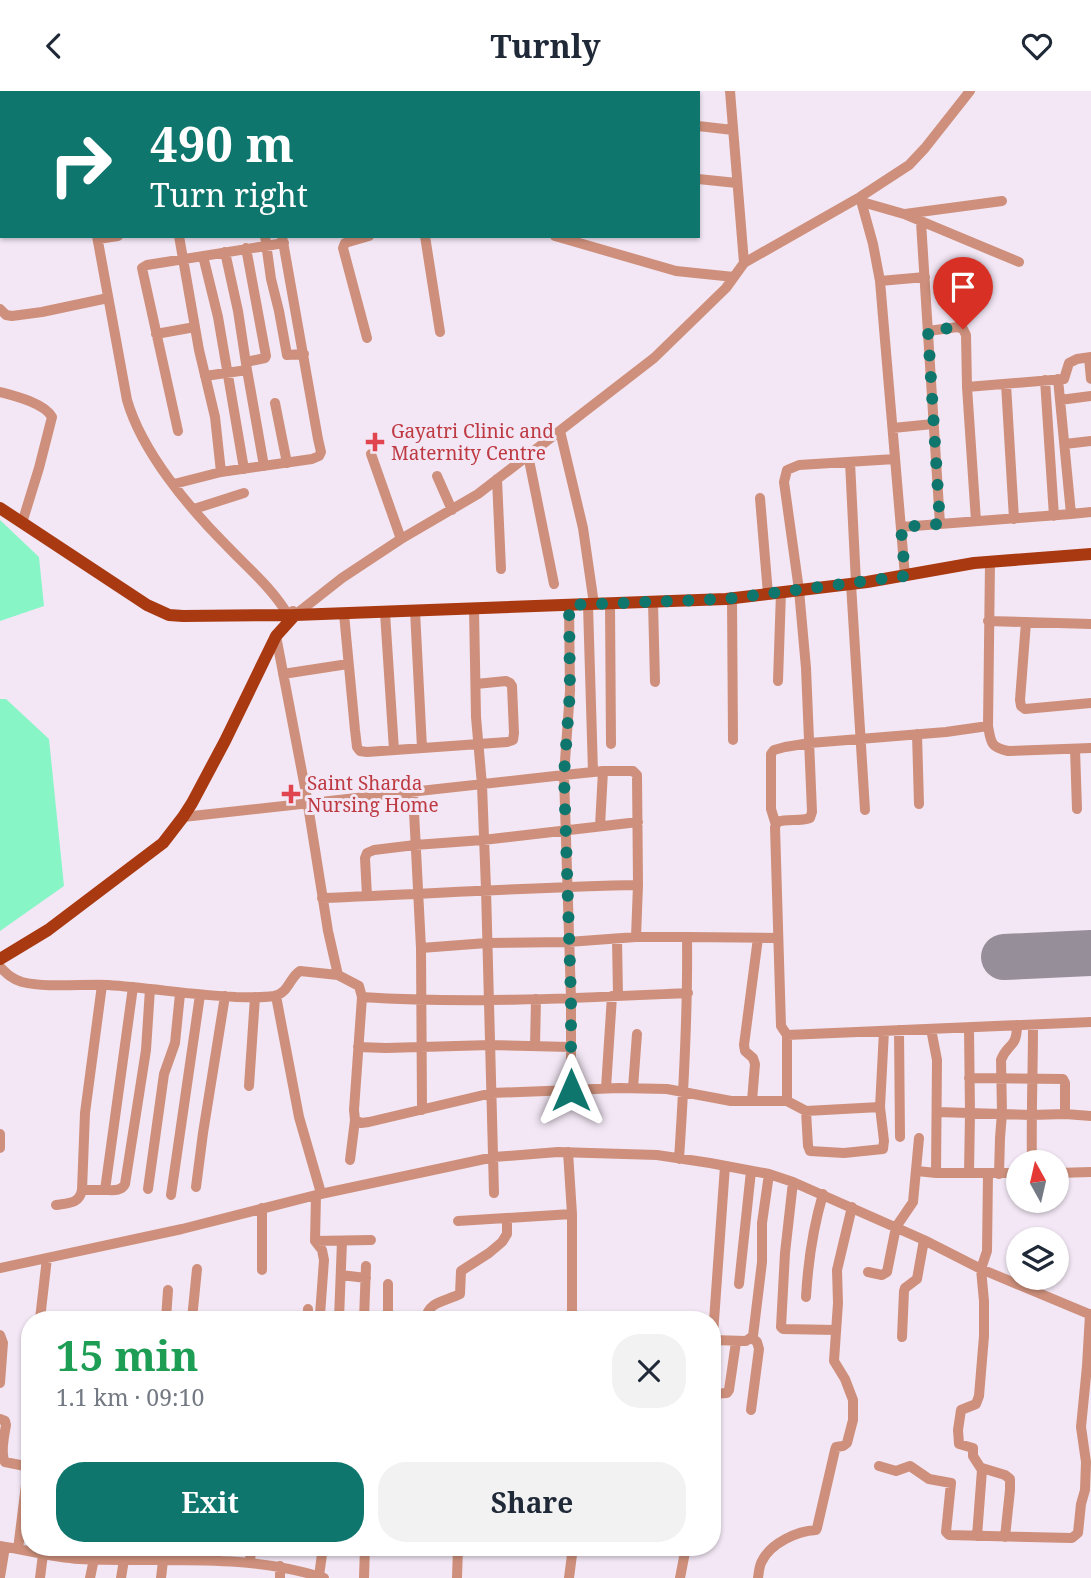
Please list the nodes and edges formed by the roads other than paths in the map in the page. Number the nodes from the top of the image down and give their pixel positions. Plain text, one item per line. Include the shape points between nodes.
1 (730, 91) edge
2 (970, 91) edge
3 (700, 126) edge
4 (733, 130) junction
5 (700, 179) edge
6 (737, 183) junction
7 (861, 199) junction
8 (1003, 201) dead end
9 (904, 214) junction
10 (921, 222) junction
11 (97, 238) edge
12 (179, 238) edge
13 (362, 238) edge
14 (425, 238) edge
15 (562, 238) edge
16 (283, 240) edge
17 (266, 241) edge
18 (246, 248) junction
19 (225, 252) junction
20 (203, 256) junction
21 (182, 260) junction
22 (1019, 262) dead end
23 (744, 263) junction
24 (734, 277) junction
25 (925, 277) junction
26 (880, 281) junction
27 (108, 298) junction
28 (0, 309) edge
29 (195, 327) junction
30 (928, 331) junction
31 (440, 332) dead end
32 (156, 334) junction
33 (367, 338) dead end
34 (304, 354) junction
35 (1090, 357) edge
36 (246, 366) junction
37 (227, 373) junction
38 (205, 376) junction
39 (1058, 379) junction
40 (1091, 379) edge
41 (1045, 380) junction
42 (1006, 384) junction
43 (967, 387) junction
44 (0, 392) edge
45 (1091, 396) edge
46 (1060, 400) junction
47 (275, 403) dead end
48 (933, 425) junction
49 (892, 428) junction
50 (178, 431) dead end
51 (560, 431) junction
52 (1091, 441) edge
53 (1065, 444) junction
54 (371, 454) dead end
55 (528, 455) junction
56 (895, 459) junction
57 (850, 462) junction
58 (287, 463) junction
59 (264, 466) junction
60 (244, 469) junction
61 (221, 473) junction
62 (437, 477) dead end
63 (497, 479) junction
64 (174, 484) junction
65 (244, 493) dead end
66 (760, 498) dead end
67 (0, 508) edge
68 (194, 509) junction
69 (452, 510) junction
70 (1091, 512) edge
71 (1071, 515) junction
72 (1054, 516) junction
73 (1014, 519) junction
74 (976, 521) junction
75 (22, 523) junction
76 (940, 524) junction
77 (901, 527) junction
78 (401, 539) junction
79 (1091, 554) edge
80 (990, 562) junction
81 (501, 569) dead end
82 (905, 576) junction
83 (554, 584) dead end
84 (853, 584) junction
85 (799, 590) junction
86 (775, 593) junction
87 (732, 599) junction
88 (653, 602) junction
89 (610, 604) junction
90 (569, 605) junction
91 (591, 605) junction
92 (474, 609) junction
93 (415, 611) junction
94 (385, 613) junction
95 (344, 614) junction
96 (292, 615) junction
97 (988, 621) junction
98 (1026, 622) junction
99 (1091, 624) edge
100 (276, 636) junction
101 (348, 664) junction
102 (283, 674) junction
103 (778, 681) dead end
104 (655, 682) dead end
105 (476, 684) junction
106 (1091, 703) edge
107 (988, 726) junction
108 (917, 734) junction
109 (860, 738) junction
110 (733, 740) dead end
111 (810, 743) junction
112 (478, 744) junction
113 (611, 744) dead end
114 (422, 748) junction
115 (1091, 748) edge
116 (1075, 749) junction
117 (394, 750) junction
118 (598, 772) junction
119 (564, 775) junction
120 (482, 785) junction
121 (413, 792) junction
122 (308, 803) junction
123 (919, 804) dead end
124 (865, 810) dead end
125 (1077, 810) dead end
126 (184, 817) junction
127 (638, 822) junction
128 (776, 825) junction
129 (600, 826) junction
130 (565, 830) junction
131 (483, 841) junction
132 (415, 845) junction
133 (638, 885) junction
134 (567, 888) junction
135 (486, 889) junction
136 (419, 894) junction
137 (367, 896) junction
138 (322, 898) junction
139 (636, 937) junction
140 (687, 937) junction
141 (758, 938) junction
142 (778, 938) junction
143 (617, 939) junction
144 (568, 942) junction
145 (487, 943) junction
146 (421, 948) junction
147 (0, 959) edge
148 (0, 967) edge
149 (338, 975) junction
150 (102, 985) junction
151 (133, 987) junction
152 (150, 989) junction
153 (688, 993) junction
154 (180, 994) junction
155 (200, 995) junction
156 (225, 996) junction
157 (276, 996) junction
158 (615, 996) junction
159 (255, 997) junction
160 (362, 997) junction
161 (571, 998) junction
162 (536, 999) junction
163 (490, 1000) junction
164 (422, 1001) junction
165 (1091, 1022) edge
166 (1017, 1025) junction
167 (1033, 1025) junction
168 (969, 1028) junction
169 (931, 1029) junction
170 (899, 1030) junction
171 (884, 1031) junction
172 (637, 1034) dead end
173 (787, 1035) junction
174 (491, 1045) junction
175 (535, 1046) junction
176 (358, 1047) junction
177 (422, 1047) junction
178 (572, 1047) junction
179 (969, 1078) junction
180 (1001, 1079) junction
181 (1033, 1079) junction
182 (249, 1086) dead end
183 (633, 1088) junction
184 (607, 1089) junction
185 (571, 1090) junction
186 (684, 1091) junction
187 (492, 1093) junction
188 (752, 1101) junction
189 (787, 1101) junction
190 (880, 1107) junction
191 (422, 1109) junction
192 (806, 1111) junction
193 (937, 1112) junction
194 (1003, 1113) junction
195 (970, 1114) junction
196 (1065, 1114) junction
197 (1031, 1115) junction
198 (1091, 1116) edge
199 (355, 1121) junction
200 (0, 1134) edge
201 (900, 1136) dead end
202 (919, 1138) dead end
203 (0, 1148) edge
204 (1032, 1150) edge
205 (568, 1152) junction
206 (494, 1157) junction
207 (679, 1159) junction
208 (350, 1160) dead end
209 (725, 1166) junction
210 (751, 1171) junction
211 (917, 1171) junction
212 (1091, 1172) edge
213 (936, 1173) junction
214 (969, 1173) junction
215 (988, 1173) junction
216 (1069, 1173) edge
217 (769, 1174) junction
218 (999, 1174) junction
219 (1006, 1174) edge
220 (793, 1182) junction
221 (196, 1187) dead end
222 (148, 1189) dead end
223 (82, 1190) junction
224 (104, 1190) junction
225 (495, 1193) dead end
226 (318, 1194) junction
227 (171, 1195) dead end
228 (823, 1195) junction
229 (57, 1205) dead end
230 (852, 1207) junction
231 (262, 1208) junction
232 (572, 1214) junction
233 (507, 1218) junction
234 (458, 1221) dead end
235 (896, 1227) junction
236 (371, 1240) dead end
237 (925, 1240) junction
238 (316, 1241) junction
239 (342, 1241) junction
240 (47, 1258) junction
241 (366, 1266) dead end
242 (0, 1268) edge
243 (197, 1269) dead end
244 (981, 1269) junction
245 (262, 1270) dead end
246 (868, 1272) dead end
247 (341, 1275) junction
248 (366, 1278) junction
249 (388, 1284) dead end
250 (739, 1284) dead end
251 (168, 1290) dead end
252 (806, 1297) dead end
253 (41, 1311) edge
254 (167, 1311) edge
255 (193, 1311) edge
256 (320, 1311) edge
257 (339, 1311) edge
258 (364, 1311) edge
259 (388, 1311) edge
260 (429, 1311) edge
261 (572, 1311) edge
262 (715, 1311) edge
263 (1091, 1314) edge
264 (836, 1330) junction
265 (0, 1335) edge
266 (902, 1337) dead end
267 (752, 1338) junction
268 (721, 1341) edge
269 (736, 1342) junction
270 (1, 1358) edge
271 (0, 1383) edge
272 (721, 1393) edge
273 (751, 1410) dead end
274 (0, 1419) edge
275 (21, 1465) edge
276 (879, 1466) dead end
277 (982, 1468) junction
278 (21, 1535) edge
279 (977, 1536) junction
280 (1005, 1537) junction
281 (2, 1546) edge
282 (18, 1549) junction
283 (21, 1550) edge
284 (43, 1556) edge
285 (69, 1556) edge
286 (164, 1556) edge
287 (250, 1556) edge
288 (323, 1556) edge
289 (365, 1556) edge
290 (458, 1556) edge
291 (570, 1556) edge
292 (684, 1556) edge
293 (94, 1559) junction
294 (124, 1560) junction
295 (163, 1561) junction
296 (250, 1563) junction
297 (280, 1566) junction
298 (0, 1577) edge
299 (322, 1577) edge
300 (40, 1578) edge
301 (90, 1578) edge
302 (121, 1578) edge
303 (161, 1578) edge
304 (280, 1578) edge
305 (364, 1578) edge
306 (457, 1578) edge
307 (569, 1578) edge
308 (680, 1578) edge
309 (758, 1578) edge

1 - 4 street
2 - 7 street via 909,165
3 - 4 street
4 - 6 street
5 - 6 street
6 - 23 street
7 - 9 street
7 - 23 street
7 - 26 street
8 - 9 street
9 - 10 street
10 - 22 street
10 - 25 street
11 - 27 street
12 - 21 street
13 - 33 street via 345,243 343,248
14 - 31 street
15 - 24 street via 676,271
16 - 17 street
16 - 34 street
17 - 18 street
17 - 34 street via 287,355
18 - 19 street
18 - 36 street via 266,356
19 - 20 street
19 - 36 street
20 - 21 street
20 - 37 street
21 - 29 street
21 - 32 street via 142,268
23 - 24 street
24 - 51 street via 654,358
25 - 26 street
25 - 30 street
26 - 49 street
27 - 28 street via 12,316
27 - 64 street via 131,413
29 - 32 street
29 - 38 street
30 - 43 street via 963,329
30 - 48 street
32 - 50 street
34 - 58 street via 321,452 316,458
35 - 39 street via 1069,363 1064,379
35 - 40 street
36 - 37 street
36 - 59 street
37 - 38 street
37 - 60 street
38 - 61 street
39 - 41 street
39 - 46 street
41 - 42 street
41 - 72 street
42 - 43 street
42 - 73 street
43 - 74 street
44 - 75 street via 47,410 52,417
45 - 46 street
46 - 53 street
47 - 58 street
48 - 49 street
48 - 76 street
49 - 56 street
51 - 55 street
51 - 91 street via 583,528
52 - 53 street
53 - 71 street
54 - 78 street
55 - 63 street
55 - 83 street
56 - 57 street
56 - 77 street
57 - 84 street
57 - 85 street via 787,470 784,482
58 - 59 street
59 - 60 street
60 - 61 street
61 - 64 street
62 - 69 street
63 - 69 street
63 - 81 street
64 - 68 street
65 - 68 street
66 - 86 street
67 - 75 main road
68 - 96 street
69 - 78 street
70 - 71 street
71 - 72 street
72 - 73 street
73 - 74 street
74 - 76 street
75 - 96 main road via 169,615
76 - 77 street
77 - 82 street
78 - 96 street
79 - 80 main road
80 - 82 main road
80 - 97 street
82 - 84 main road
84 - 85 main road
84 - 109 street
85 - 86 main road
85 - 111 street
86 - 87 main road
86 - 103 street
87 - 88 main road
87 - 110 street
88 - 89 main road
88 - 104 street
89 - 91 main road
89 - 113 street
90 - 91 main road
90 - 92 main road
90 - 119 street via 570,691
91 - 118 street
92 - 93 main road
92 - 105 street
93 - 94 main road
93 - 114 street
94 - 95 main road
94 - 117 street
95 - 96 main road
95 - 101 street
96 - 100 main road
97 - 98 street
97 - 107 street
98 - 99 street
98 - 106 street via 1021,706
100 - 102 street
100 - 126 main road
101 - 102 street
101 - 117 street via 357,747 367,752
102 - 122 street
105 - 112 street
105 - 112 street via 506,681 512,686 514,733 513,740 507,742
107 - 108 street
107 - 116 street via 996,748
108 - 109 street
108 - 123 street
109 - 111 street
109 - 124 street
111 - 128 street via 810,818
111 - 128 street via 771,752 771,809
112 - 114 street
112 - 120 street
114 - 117 street
115 - 116 street
116 - 125 street
118 - 119 street
118 - 127 street via 634,771
118 - 129 street
119 - 120 street
119 - 130 street
120 - 121 street
120 - 131 street
121 - 122 street
121 - 132 street
122 - 126 street
122 - 138 street
126 - 147 main road via 163,843 48,930
127 - 129 street
127 - 133 street
128 - 142 street
129 - 130 street
130 - 131 street
130 - 134 street
131 - 132 street
131 - 135 street
132 - 136 street
132 - 137 street via 367,853
133 - 134 street
133 - 139 street
134 - 135 street
134 - 144 street
135 - 136 street
135 - 145 street
136 - 137 street
136 - 146 street
137 - 138 street
138 - 149 street
139 - 140 street
139 - 143 street
140 - 141 street
140 - 153 street
141 - 142 street
141 - 188 street via 744,1045 755,1064
142 - 173 street via 781,1026
143 - 144 street
143 - 158 street
144 - 145 street
144 - 161 street
145 - 146 street
145 - 163 street
146 - 164 street
148 - 150 street via 10,978 32,984
149 - 157 street via 300,971
149 - 160 street via 359,986
150 - 151 street
150 - 223 street via 85,1113
151 - 152 street
151 - 224 street
152 - 154 street
152 - 224 street via 146,1050 125,1184 122,1189
153 - 158 street
153 - 186 street
154 - 155 street
154 - 222 street via 175,1043 163,1074
155 - 156 street
155 - 227 street
156 - 159 street
156 - 221 street
157 - 159 street
157 - 226 street
158 - 161 street
158 - 184 street
159 - 182 street
160 - 164 street
160 - 176 street
161 - 162 street
161 - 178 street
162 - 163 street
162 - 175 street
163 - 164 street
163 - 174 street
164 - 177 street
165 - 167 street
166 - 167 street
166 - 168 street
166 - 180 street via 1016,1040 1001,1061
167 - 181 street
168 - 169 street
168 - 179 street
169 - 170 street
169 - 193 street via 937,1060
170 - 171 street
170 - 201 street
171 - 173 street
171 - 190 street
172 - 183 street
173 - 189 street
174 - 175 street
174 - 177 street
174 - 187 street
175 - 178 street
176 - 177 street
176 - 199 street
177 - 191 street
178 - 185 street
179 - 180 street
179 - 195 street
180 - 181 street
180 - 194 street
181 - 196 street via 1064,1080
181 - 197 street
183 - 184 street
183 - 186 street
184 - 185 street
185 - 187 street
186 - 188 street
186 - 207 street
187 - 191 street
187 - 206 street
188 - 189 street
189 - 192 street
190 - 192 street
190 - 192 street via 883,1149 844,1153 809,1150
191 - 199 street
193 - 195 street
193 - 213 street
194 - 195 street
194 - 197 street
194 - 218 street
195 - 214 street
196 - 197 street
196 - 198 street
197 - 204 street
199 - 208 street
200 - 203 street
202 - 211 street
205 - 206 street
205 - 207 street
205 - 232 street
206 - 225 street
206 - 226 street
207 - 209 street
209 - 210 street
209 - 262 street
210 - 217 street
210 - 250 street
211 - 213 street
211 - 235 street via 913,1202
212 - 216 street
213 - 214 street
214 - 215 street
215 - 218 street
215 - 244 street via 987,1251
217 - 220 street
217 - 267 street
218 - 219 street
220 - 228 street
220 - 264 street via 781,1327
223 - 224 street
223 - 229 street via 76,1202
226 - 231 street
226 - 238 street
228 - 230 street
228 - 252 street via 811,1244
230 - 235 street
230 - 264 street via 837,1270
231 - 240 street
231 - 245 street
232 - 233 street
232 - 261 street
233 - 234 street
233 - 260 street via 508,1234 502,1242 463,1269 460,1294
235 - 237 street
235 - 246 street via 886,1274
236 - 239 street
237 - 244 street
237 - 266 street via 917,1279 904,1291
238 - 239 street
238 - 256 street via 324,1260
239 - 247 street
240 - 242 street
240 - 253 street
241 - 248 street
243 - 255 street
244 - 263 street
244 - 277 street via 984,1336 979,1396 976,1404 960,1413 958,1441 972,1447
247 - 248 street
247 - 257 street
248 - 258 street
249 - 259 street
251 - 254 street
263 - 280 street via 1081,1427 1085,1490 1077,1535
264 - 309 street via 834,1361 853,1400 847,1443 836,1447 816,1530 799,1532 769,1551
265 - 270 street
267 - 269 street
267 - 273 street via 759,1349
268 - 269 street
269 - 272 street via 729,1390
270 - 271 street
274 - 275 street via 6,1425 2,1461
276 - 279 street via 896,1471 910,1465 929,1479 950,1482 947,1534
277 - 279 street
277 - 280 street via 1010,1479
278 - 282 street
279 - 280 street
281 - 282 street
281 - 298 street
282 - 283 street
284 - 300 street
285 - 293 street
286 - 295 street
287 - 296 street
288 - 299 street
289 - 305 street
290 - 306 street
291 - 307 street
292 - 308 street
293 - 294 street
293 - 301 street
294 - 295 street
294 - 302 street
295 - 296 street
295 - 303 street
296 - 297 street
297 - 299 street
297 - 304 street

